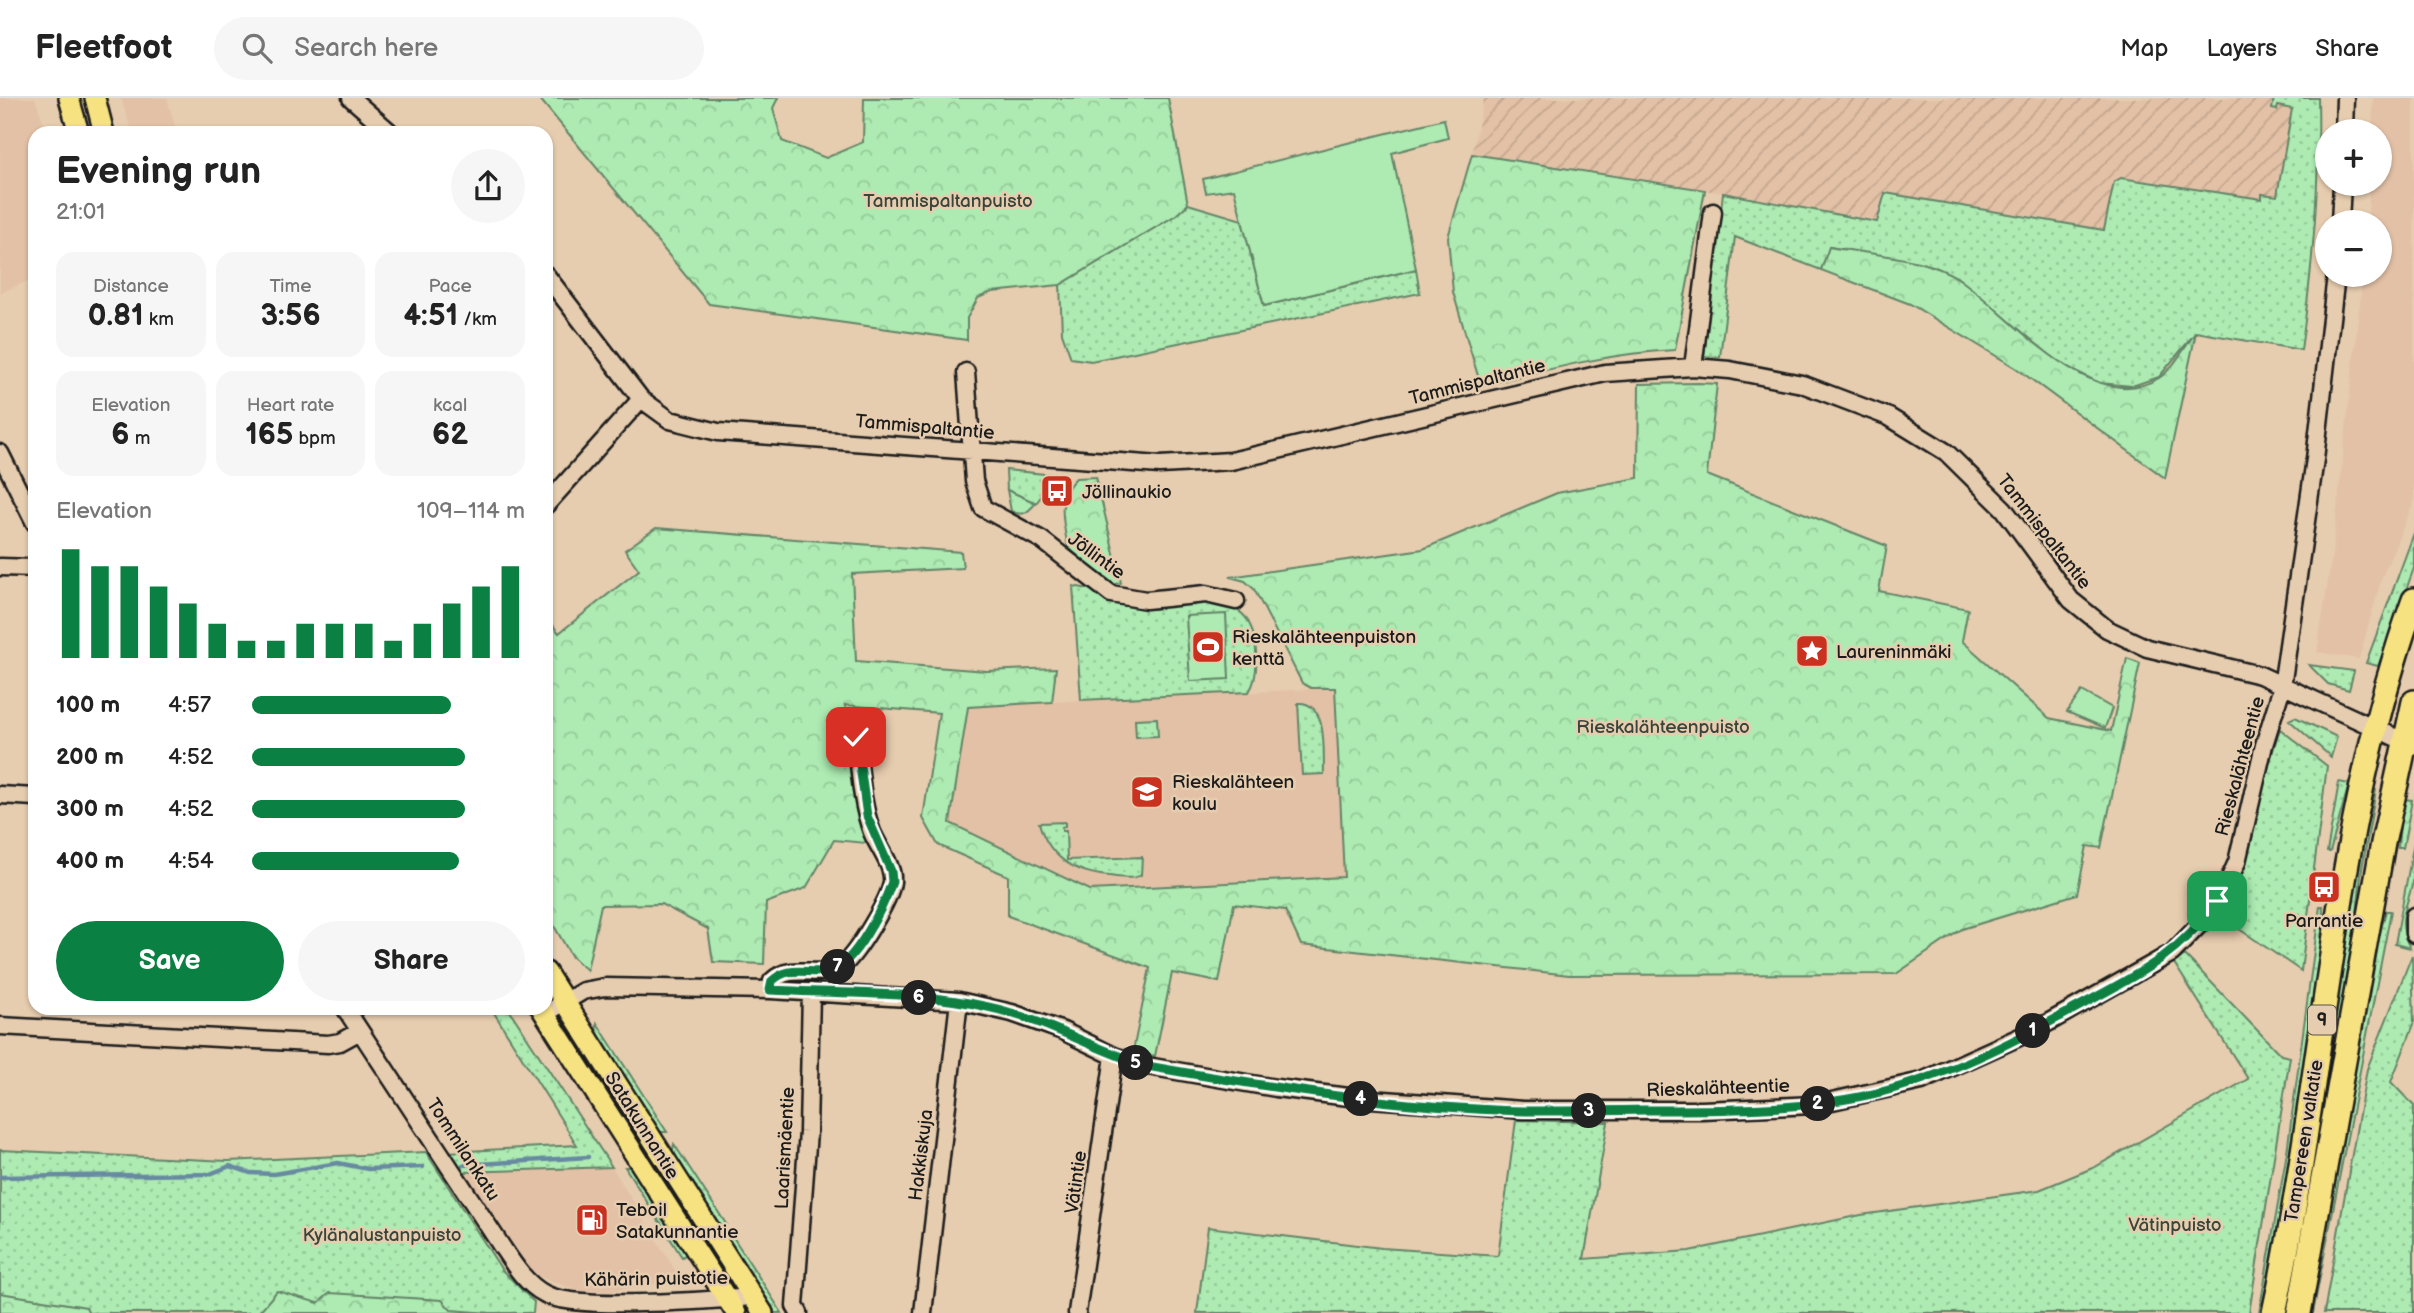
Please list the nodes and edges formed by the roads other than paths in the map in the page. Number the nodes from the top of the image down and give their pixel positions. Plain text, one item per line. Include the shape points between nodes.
1 (69, 98) edge
2 (95, 98) edge
3 (351, 98) edge
4 (2345, 98) edge
5 (2344, 119) edge
6 (77, 126) edge
7 (102, 126) edge
8 (383, 126) edge
9 (1713, 212) dead end
10 (553, 284) edge
11 (2335, 287) edge
12 (1693, 368) junction
13 (966, 372) dead end
14 (642, 399) junction
15 (973, 452) junction
16 (0, 453) edge
17 (553, 497) edge
18 (28, 509) edge
19 (0, 567) edge
20 (28, 568) edge
21 (1236, 600) dead end
22 (2414, 600) edge
23 (2282, 687) junction
24 (2414, 702) edge
25 (2375, 729) junction
26 (856, 737) dead end
27 (2409, 744) edge
28 (0, 795) edge
29 (28, 797) edge
30 (2414, 916) edge
31 (2414, 934) edge
32 (553, 983) edge
33 (770, 990) junction
34 (811, 992) junction
35 (959, 1001) junction
36 (565, 1002) junction
37 (553, 1007) edge
38 (350, 1015) edge
39 (546, 1015) edge
40 (0, 1026) edge
41 (360, 1031) junction
42 (1114, 1056) junction
43 (560, 1300) joint
44 (758, 1305) edge
45 (732, 1306) edge
46 (797, 1310) edge
47 (923, 1313) edge
48 (1077, 1313) edge
49 (2274, 1313) edge
50 (2300, 1313) edge

1 - 6 main road
2 - 7 main road
3 - 8 street
4 - 5 street
9 - 12 street
10 - 14 street, Tammispaltantie
11 - 23 street, Rieskalähteentie
12 - 15 street, Tammispaltantie via 1605,373 1231,461 1160,465
12 - 23 street, Tammispaltantie via 1765,375 1802,384 1889,418 1937,445 1973,476 2013,519 2062,589 2108,629 2147,648 2253,673
13 - 15 street
14 - 15 street, Tammispaltantie via 670,420 698,429
14 - 17 street
15 - 21 street, Jöllintie via 978,501 1111,594 1146,600 1206,594
16 - 18 street
19 - 20 street
22 - 25 highway, Tampereen valtatie / 9
23 - 25 street, Tammispaltantie
23 - 42 street, Rieskalähteentie via 2237,862 2223,892 2188,939 2133,977 2035,1030 1922,1081 1814,1105 1523,1111 1276,1088
24 - 27 highway, Tampereen valtatie / 9
25 - 27 street, Tammispaltantie
25 - 49 highway, Tampereen valtatie / 9 via 2350,837
26 - 33 street via 867,816 892,882 860,943 842,965 830,971 789,971 772,981
27 - 50 highway, Tampereen valtatie / 9 via 2381,852
28 - 29 street
30 - 31 street
32 - 36 main road, Satakunnantie
33 - 34 street, Rieskalähteentie
33 - 36 street, Rieskalähteentie via 605,987 583,991
34 - 35 street, Rieskalähteentie
34 - 46 street, Laarismäentie
35 - 42 street, Rieskalähteentie via 1012,1013
35 - 47 street, Hakkiskuja
36 - 37 street, Rieskalähteentie
36 - 44 main road, Satakunnantie
38 - 41 street, Tommilankatu
39 - 45 main road, Satakunnantie
40 - 41 street via 328,1044
41 - 43 street, Tommilankatu via 523,1276 545,1295
42 - 48 street, Vätintie
43 - 45 street, Kähärin puistotie
44 - 45 street, Kähärin puistotie

